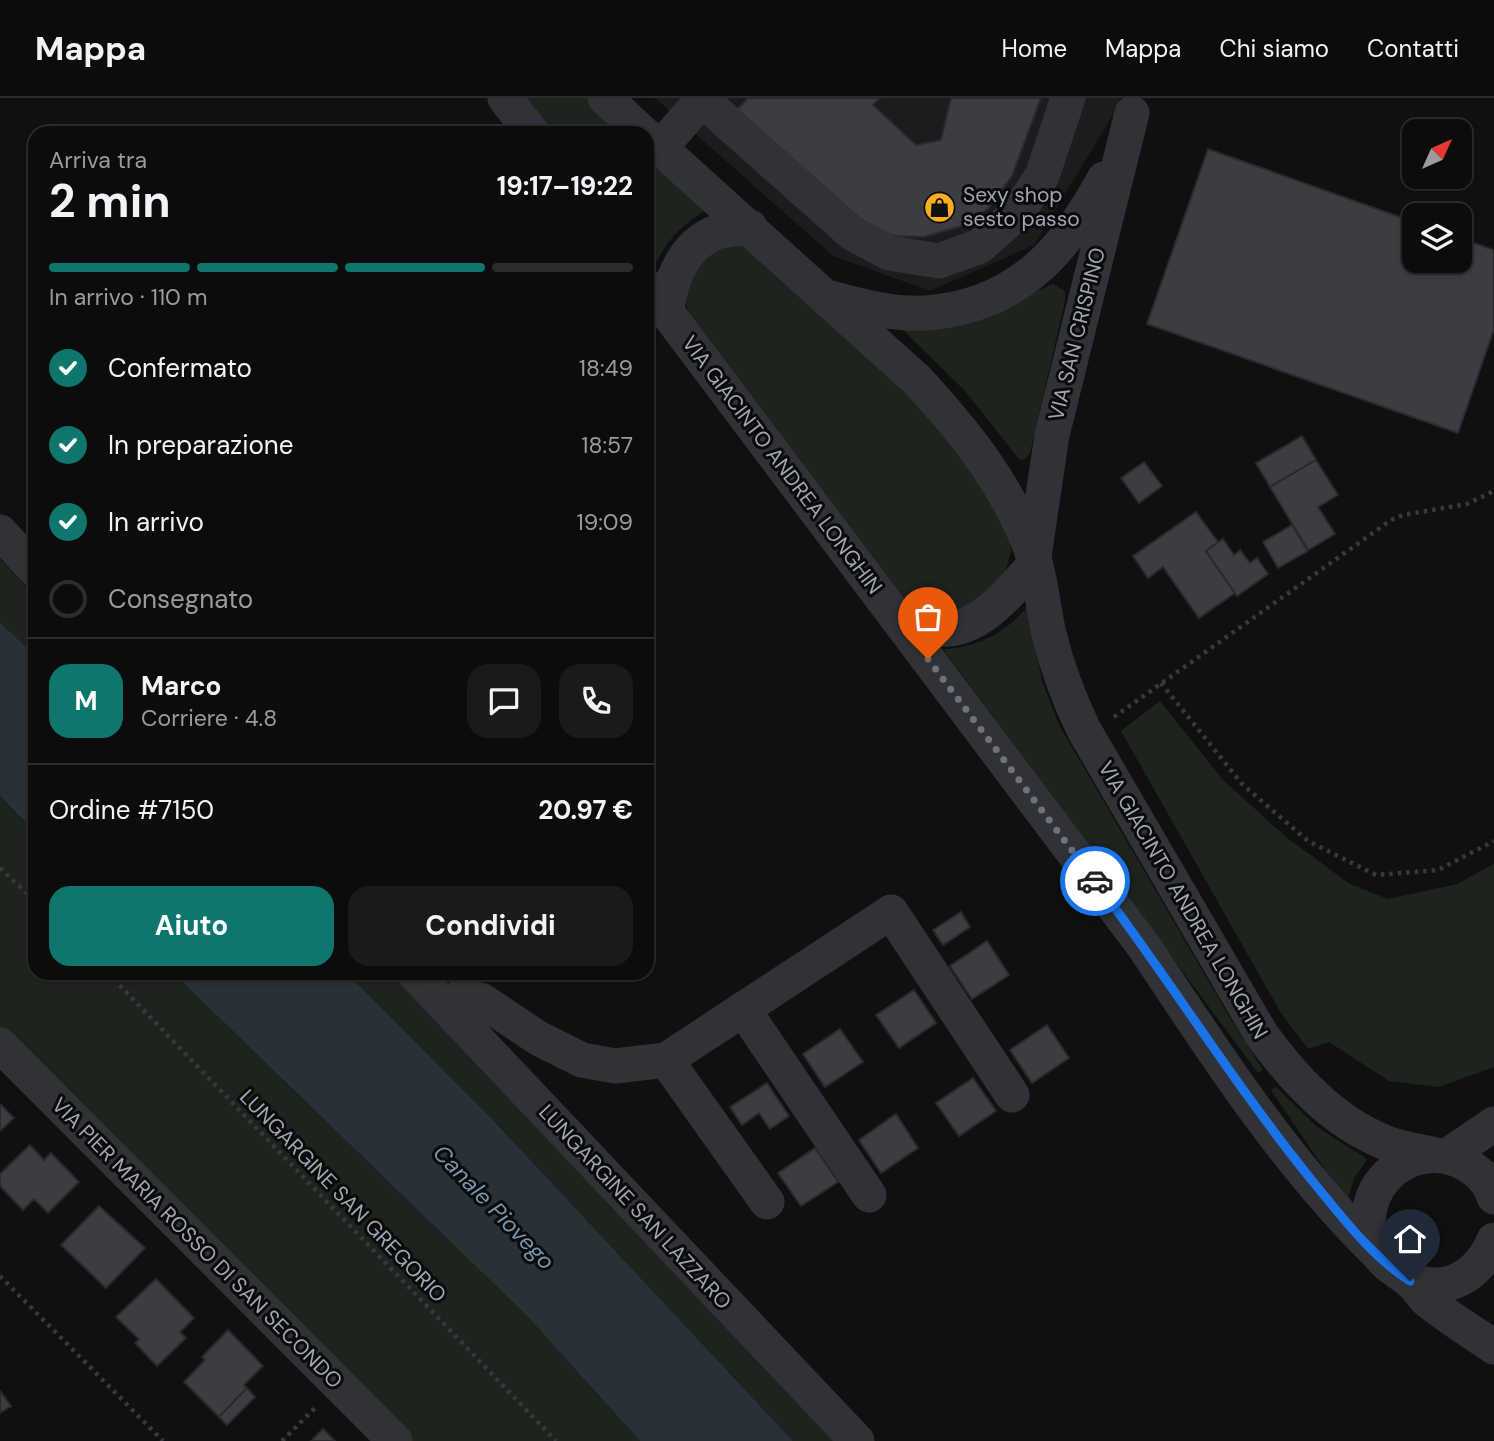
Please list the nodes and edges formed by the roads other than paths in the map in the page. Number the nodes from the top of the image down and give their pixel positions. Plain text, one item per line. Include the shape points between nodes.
1 (505, 98) edge
2 (605, 98) edge
3 (1068, 98) edge
4 (713, 102) edge
5 (1135, 105) edge
6 (527, 126) edge
7 (636, 126) edge
8 (654, 137) edge
9 (654, 143) edge
10 (750, 227) junction
11 (826, 297) junction
12 (657, 300) edge
13 (0, 531) edge
14 (1034, 560) junction
15 (28, 562) edge
16 (897, 618) junction
17 (421, 980) edge
18 (443, 1004) junction
19 (743, 1009) junction
20 (0, 1045) edge
21 (667, 1060) junction
22 (1012, 1095) dead end
23 (1494, 1124) edge
24 (1439, 1155) junction
25 (869, 1195) dead end
26 (1494, 1197) edge
27 (767, 1202) dead end
28 (1494, 1240) edge
29 (1378, 1254) junction
30 (1410, 1281) junction
31 (1494, 1347) edge
32 (395, 1441) edge
33 (857, 1441) edge

1 - 6 street
2 - 7 street, VIA GIACINTO ANDREA LONGHIN
3 - 4 street via 1042,176 1018,212 980,246 939,261 889,253 852,233
4 - 8 street
5 - 11 street, VIA SAN CRISPINO via 1082,219 1052,256 1024,279 978,305 925,313 896,312
5 - 14 street, VIA SAN CRISPINO via 1052,435
9 - 10 street, VIA GIACINTO ANDREA LONGHIN
10 - 11 street, VIA GIACINTO ANDREA LONGHIN
10 - 12 street, VIA GIACINTO ANDREA LONGHIN via 717,232 690,249
11 - 14 street, VIA GIACINTO ANDREA LONGHIN via 956,422 987,464
12 - 16 street, VIA GIACINTO ANDREA LONGHIN
13 - 15 street
14 - 16 street via 995,607 973,622 951,629 929,628
14 - 24 street, VIA GIACINTO ANDREA LONGHIN via 1049,634 1078,719 1261,1034 1286,1068 1348,1123 1385,1143
16 - 29 street, VIA GIACINTO ANDREA LONGHIN via 1145,948 1247,1097 1348,1224
17 - 18 street, LUNGARGINE SAN LAZZARO
18 - 21 street via 459,998 481,1000 538,1038 582,1060 615,1066
18 - 33 street, LUNGARGINE SAN LAZZARO
19 - 21 street
19 - 22 street via 891,912
19 - 25 street
20 - 32 street, VIA PIER MARIA ROSSO DI SAN SECONDO
21 - 27 street
23 - 24 street
24 - 26 street, VIA GIACINTO ANDREA LONGHIN via 1466,1163 1481,1175
24 - 29 street via 1409,1159 1390,1171 1376,1188 1369,1210
28 - 30 street via 1487,1257 1466,1276 1439,1285
29 - 30 street, VIA GIACINTO ANDREA LONGHIN
30 - 31 street, VIA GIACINTO ANDREA LONGHIN via 1425,1299

